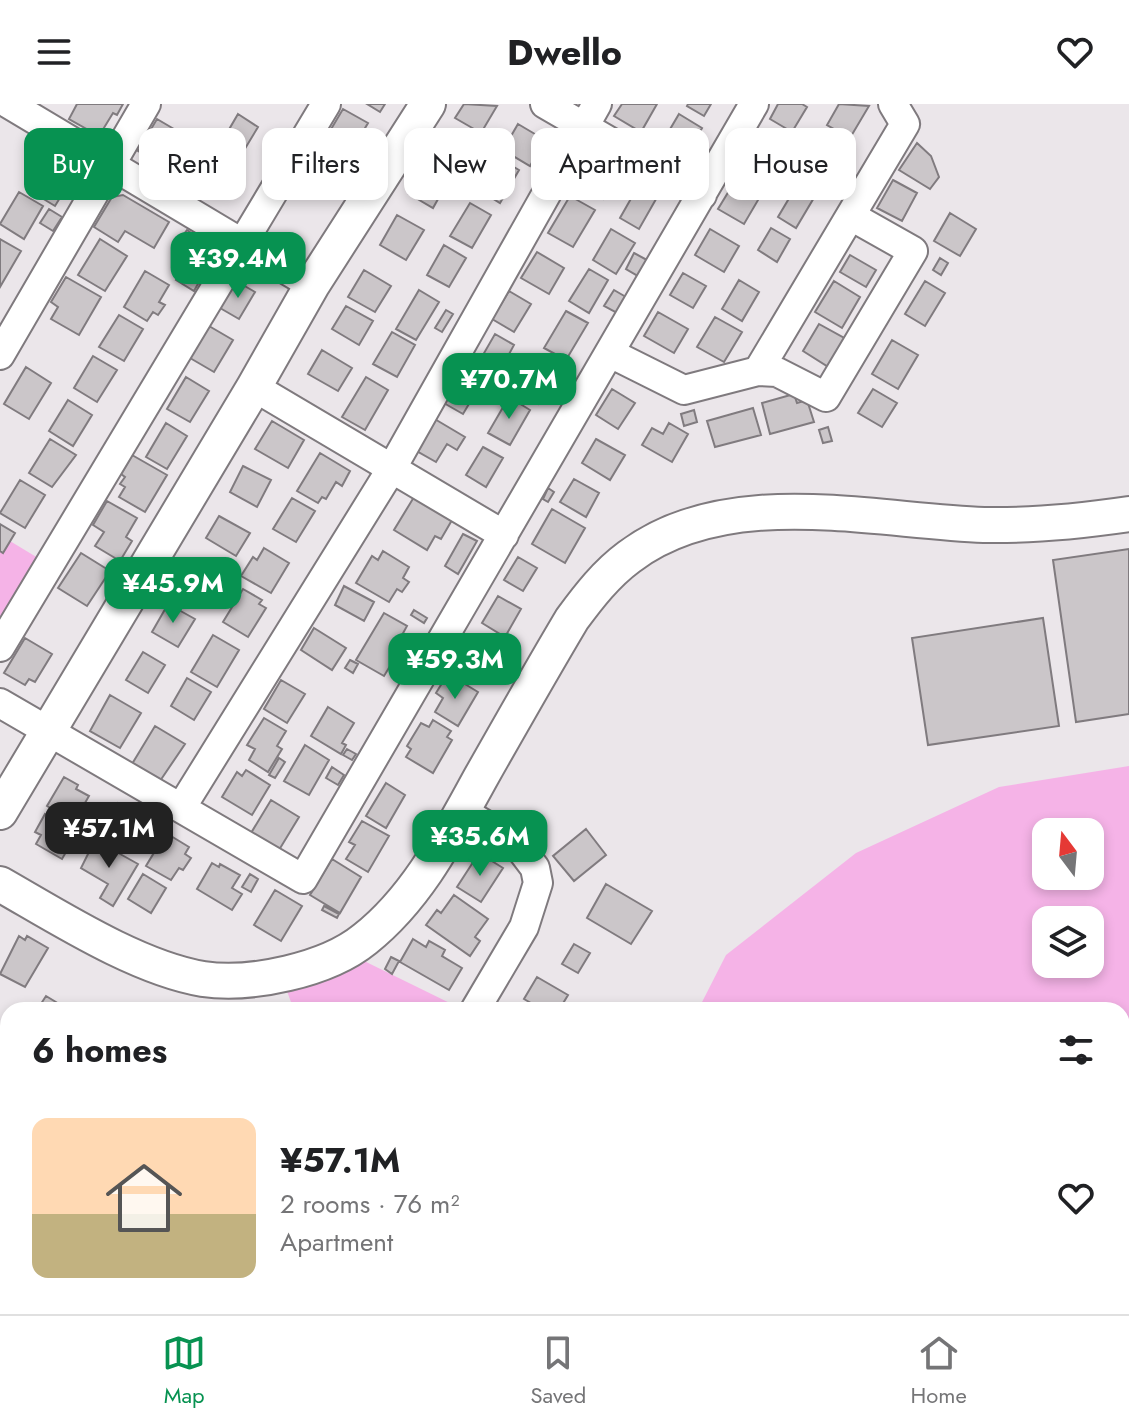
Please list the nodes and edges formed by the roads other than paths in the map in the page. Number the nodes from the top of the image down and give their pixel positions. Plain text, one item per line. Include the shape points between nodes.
1 (9, 104) edge
2 (146, 104) edge
3 (326, 104) edge
4 (428, 104) edge
5 (545, 104) edge
6 (754, 104) edge
7 (893, 104) edge
8 (590, 115) edge
9 (49, 128) edge
10 (608, 128) edge
11 (123, 143) edge
12 (123, 173) edge
13 (709, 183) edge
14 (90, 200) edge
15 (699, 200) edge
16 (851, 216) junction
17 (244, 244) junction
18 (312, 285) junction
19 (610, 353) junction
20 (0, 355) edge
21 (758, 371) junction
22 (254, 387) junction
23 (392, 468) junction
24 (1129, 514) edge
25 (504, 535) junction
26 (0, 647) edge
27 (0, 703) edge
28 (49, 731) junction
29 (181, 808) junction
30 (462, 811) junction
31 (0, 812) edge
32 (0, 884) edge
33 (480, 1002) edge

1 - 9 street
2 - 11 street
3 - 17 street
4 - 18 street
5 - 8 street
6 - 13 street
7 - 16 street via 905,124
8 - 10 street
8 - 23 street
12 - 17 street
14 - 20 street
15 - 19 street
16 - 21 street
16 - 21 street via 913,251 826,397 777,372
17 - 18 street
17 - 26 street
18 - 22 street
19 - 21 street via 684,390
19 - 25 street
22 - 23 street
22 - 28 street
23 - 25 street
23 - 29 street
24 - 30 street via 983,525 791,512 740,515 661,538 598,584 572,619
25 - 29 street via 303,879
27 - 28 street
28 - 29 street
28 - 31 street
30 - 32 street via 399,907 364,941 333,959 275,975 203,979 158,965 85,933
30 - 33 street via 516,843 535,868 538,883 524,927

